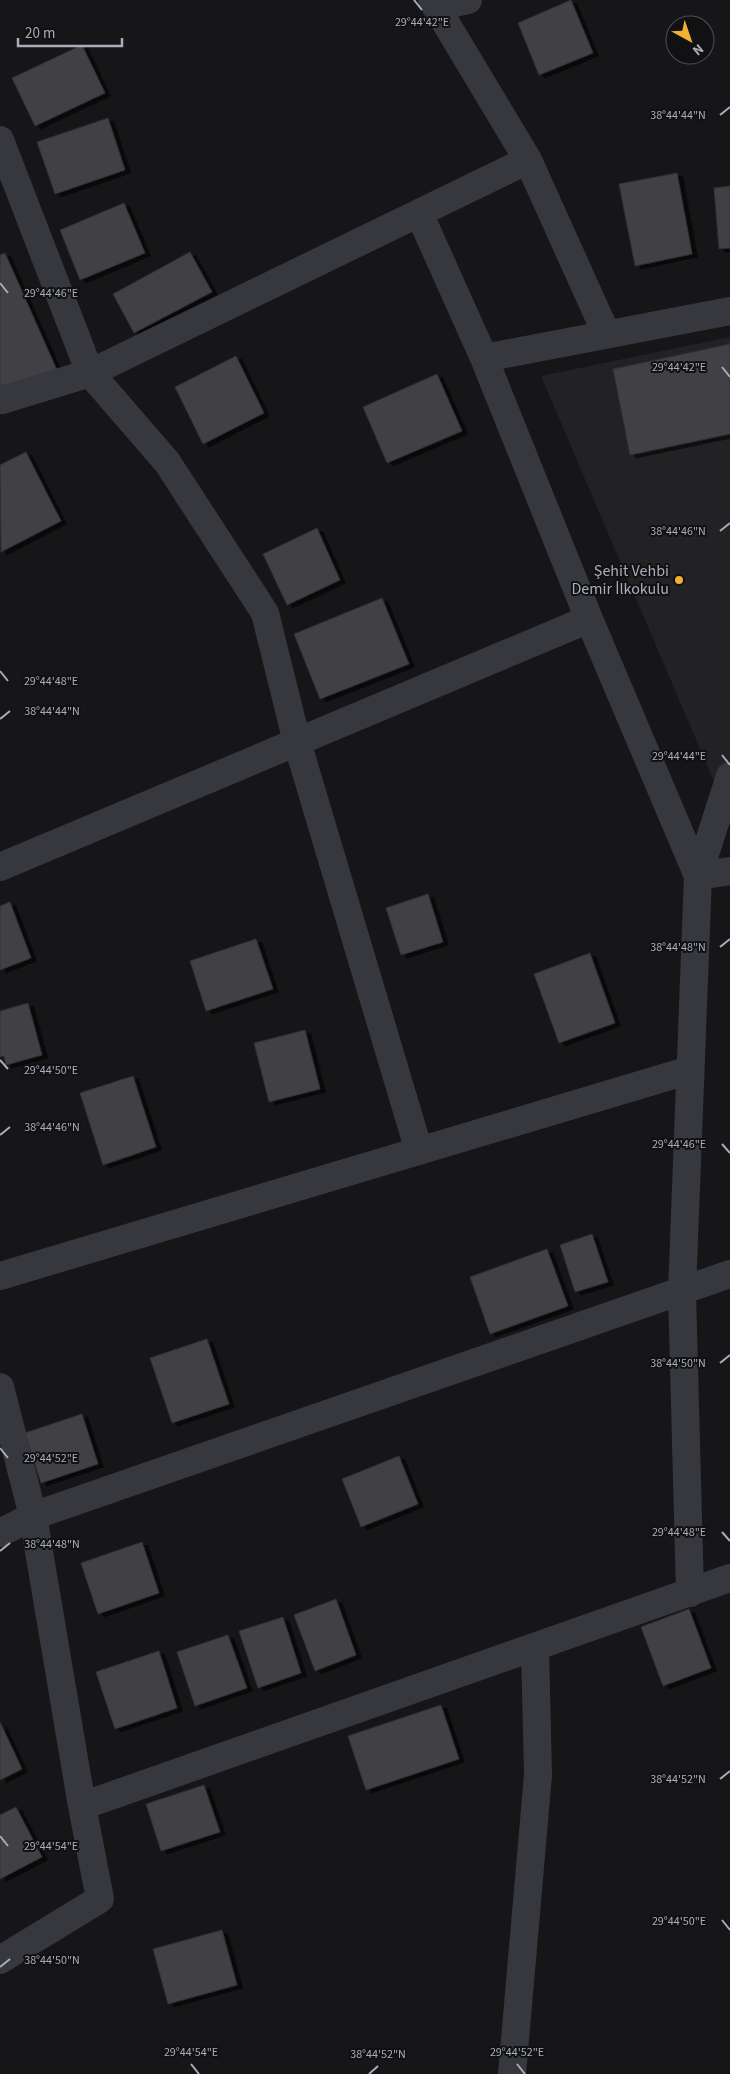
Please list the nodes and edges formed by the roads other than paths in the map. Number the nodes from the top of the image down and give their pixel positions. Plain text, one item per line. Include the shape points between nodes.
1 (468, 0) edge
2 (434, 4) edge
3 (0, 140) edge
4 (528, 160) junction
5 (419, 213) junction
6 (730, 311) edge
7 (606, 333) junction
8 (484, 358) junction
9 (90, 373) junction
10 (0, 398) edge
11 (590, 619) junction
12 (297, 742) junction
13 (730, 776) edge
14 (0, 867) edge
15 (730, 870) edge
16 (698, 876) junction
17 (690, 1070) junction
18 (419, 1151) junction
19 (730, 1274) edge
20 (0, 1276) edge
21 (682, 1292) junction
22 (0, 1387) edge
23 (33, 1516) junction
24 (0, 1533) edge
25 (730, 1578) edge
26 (690, 1592) junction
27 (535, 1647) junction
28 (82, 1806) junction
29 (0, 1960) edge
30 (512, 2074) edge

1 - 2 street
2 - 4 street
3 - 9 street
4 - 5 street
4 - 7 street
5 - 8 street
5 - 9 street
6 - 7 street
7 - 8 street
8 - 11 street
9 - 10 street
9 - 12 street via 167,462 265,613
11 - 12 street
11 - 16 street
12 - 14 street
12 - 18 street
13 - 16 street
15 - 16 street
16 - 17 street
17 - 18 street
17 - 21 street
18 - 20 street
19 - 21 street
21 - 23 street
21 - 26 street
22 - 23 street
23 - 24 street
23 - 28 street
25 - 26 street
26 - 27 street
27 - 28 street
27 - 30 street via 538,1775
28 - 29 street via 100,1899

